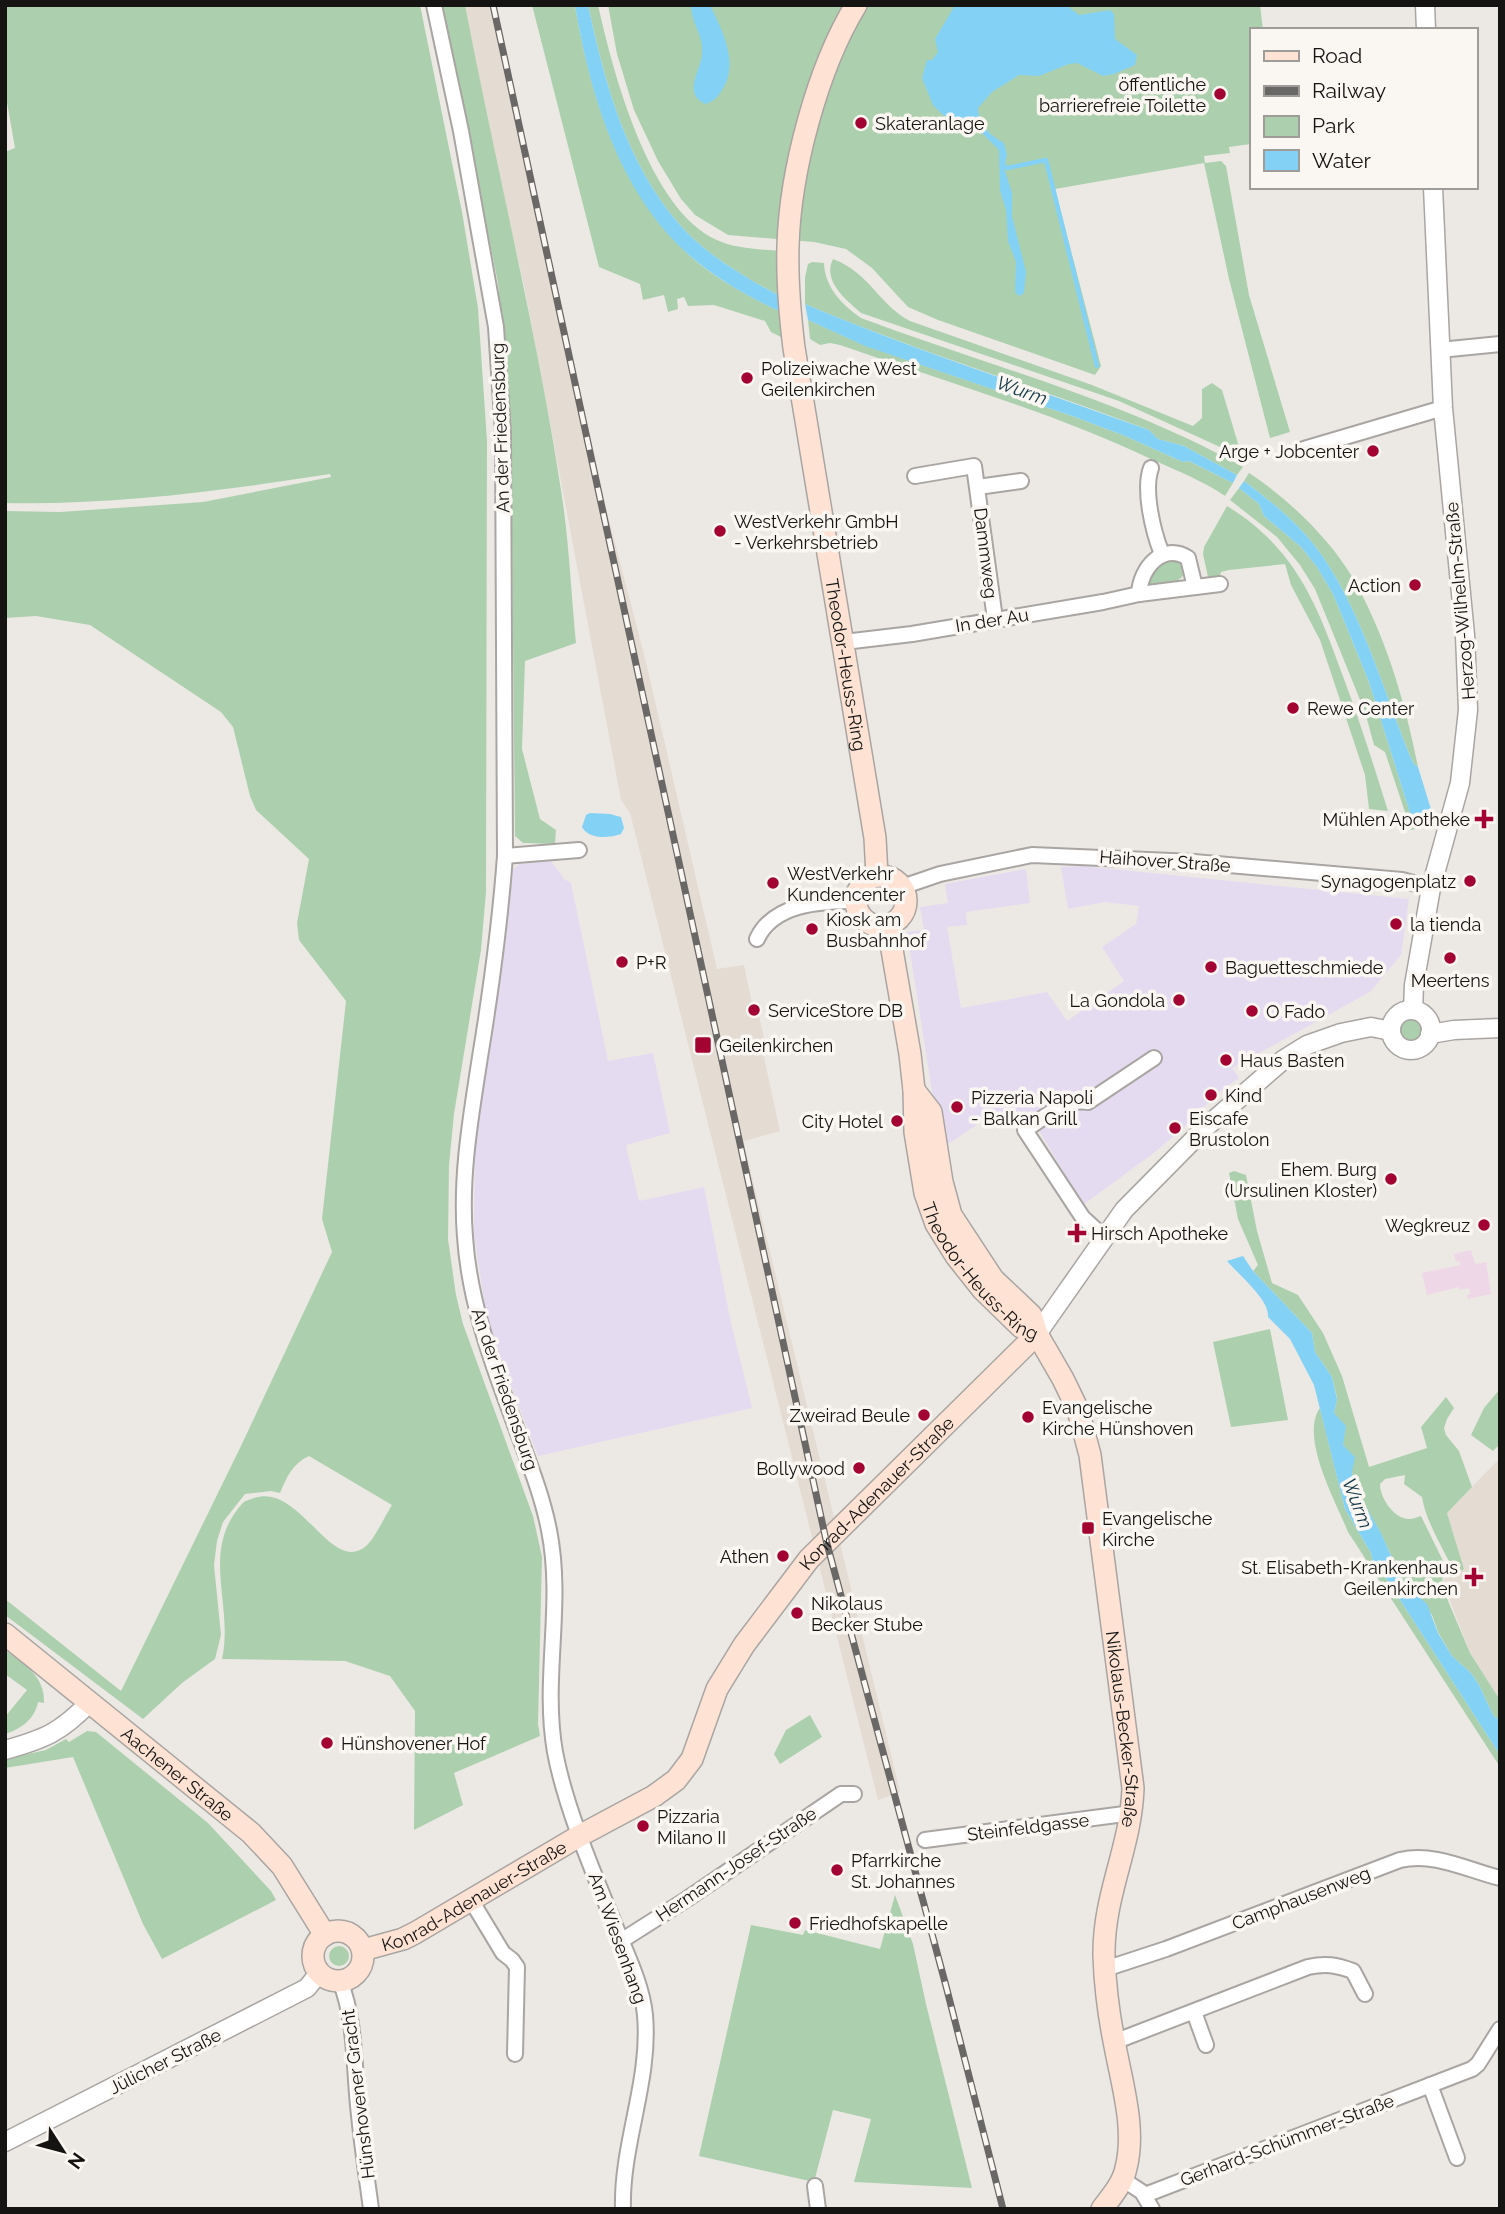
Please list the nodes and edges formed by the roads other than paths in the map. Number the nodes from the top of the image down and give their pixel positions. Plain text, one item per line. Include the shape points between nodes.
1 (434, 5) edge
2 (856, 5) edge
3 (1425, 5) edge
4 (1426, 28) edge
5 (1433, 189) edge
6 (1500, 344) edge
7 (1440, 350) junction
8 (1443, 408) junction
9 (1304, 449) dead end
10 (1151, 468) dead end
11 (915, 476) dead end
12 (1021, 481) dead end
13 (978, 487) junction
14 (1162, 554) junction
15 (1220, 584) dead end
16 (1195, 587) junction
17 (1139, 594) junction
18 (995, 619) junction
19 (844, 642) junction
20 (579, 850) dead end
21 (505, 856) junction
22 (877, 875) junction
23 (902, 887) junction
24 (1431, 888) junction
25 (855, 901) junction
26 (886, 926) junction
27 (757, 939) dead end
28 (1413, 1010) junction
29 (1500, 1028) edge
30 (1391, 1031) junction
31 (1430, 1034) junction
32 (1154, 1058) dead end
33 (1104, 1237) junction
34 (1037, 1334) junction
35 (5, 1634) edge
36 (90, 1702) junction
37 (5, 1750) edge
38 (854, 1794) dead end
39 (1132, 1813) junction
40 (581, 1835) junction
41 (925, 1840) dead end
42 (1500, 1878) edge
43 (471, 1900) junction
44 (325, 1935) junction
45 (621, 1941) junction
46 (363, 1950) junction
47 (1105, 1969) junction
48 (319, 1973) junction
49 (340, 1981) junction
50 (1365, 1994) dead end
51 (1194, 2012) junction
52 (1500, 2029) edge
53 (1114, 2042) junction
54 (1206, 2045) dead end
55 (515, 2054) dead end
56 (1430, 2085) junction
57 (5, 2142) edge
58 (1457, 2158) dead end
59 (1122, 2179) junction
60 (816, 2186) dead end
61 (1148, 2202) edge
62 (371, 2209) edge
63 (623, 2209) edge
64 (818, 2209) edge
65 (1102, 2209) edge

1 - 21 street, An der Friedensburg via 496,327 503,433
2 - 19 main road, Theodor-Heuss-Ring via 828,62 809,116 788,247 794,348
3 - 4 street
5 - 7 street, Herzog-Wilhelm-Straße
6 - 7 street
7 - 8 street, Herzog-Wilhelm-Straße
8 - 9 street
8 - 24 street, Herzog-Wilhelm-Straße via 1468,710 1460,783
10 - 14 street via 1147,477 1153,526
11 - 13 street, Dammweg via 974,466
12 - 13 street, Dammweg
13 - 18 street, Dammweg
14 - 16 street via 1180,553 1188,558
14 - 17 street via 1145,569
15 - 16 street, In der Au
16 - 17 street, In der Au
17 - 18 street, In der Au
18 - 19 street, In der Au
19 - 22 main road, Theodor-Heuss-Ring
20 - 21 street
21 - 40 street, An der Friedensburg via 500,925 465,1161 464,1236 479,1322 550,1533 556,1601 551,1718 560,1776
22 - 23 main road via 894,878
22 - 25 main road via 859,887
23 - 24 street, Haihover Straße via 940,874 1032,855 1194,862 1402,880
23 - 26 main road via 904,910
24 - 28 street, Herzog-Wilhelm-Straße
25 - 26 main road via 867,922
25 - 27 street via 797,908 773,918
26 - 34 main road, Theodor-Heuss-Ring via 914,1090 925,1193 936,1224 983,1290 1021,1326
28 - 30 street via 1397,1016
28 - 31 street via 1425,1016
29 - 31 street
30 - 31 street via 1398,1046 1409,1050 1420,1048
30 - 33 street, Konrad-Adenauer-Straße via 1363,1028 1296,1051 1206,1127 1124,1210
32 - 33 street via 1088,1102 1066,1104 1025,1130 1083,1218
33 - 34 street, Konrad-Adenauer-Straße
34 - 39 main road, Nikolaus-Becker-Straße via 1078,1410 1090,1455 1125,1711
34 - 40 main road, Konrad-Adenauer-Straße via 808,1559 717,1689 692,1759 676,1780 654,1797
35 - 36 main road, Aachener Straße
36 - 37 street via 71,1722 41,1740
36 - 44 main road, Aachener Straße via 267,1849
38 - 45 street, Hermann-Josef-Straße via 841,1794
39 - 41 street, Steinfeldgasse
39 - 47 main road, Nikolaus-Becker-Straße via 1108,1901
40 - 43 main road, Konrad-Adenauer-Straße
40 - 45 street, Am Wiesenhang
42 - 47 street, Camphausenweg via 1413,1857
43 - 46 main road, Konrad-Adenauer-Straße via 402,1939
43 - 55 street via 503,1954 517,1968
44 - 46 main road via 347,1932
44 - 48 main road via 313,1952
45 - 63 street, Am Wiesenhang via 643,2006 645,2028
46 - 49 main road via 358,1972
47 - 53 main road, Nikolaus-Becker-Straße
48 - 49 main road
48 - 57 street, Jülicher Straße via 307,1988
49 - 62 street, Hünshovener Gracht via 352,2034
50 - 51 street via 1353,1971 1324,1964
51 - 53 street
51 - 54 street
52 - 56 street, Gerhard-Schümmer-Straße via 1472,2069
53 - 59 main road, Nikolaus-Becker-Straße via 1129,2142
56 - 58 street
56 - 61 street, Gerhard-Schümmer-Straße
59 - 61 street
59 - 65 main road, Nikolaus-Becker-Straße
60 - 64 street

